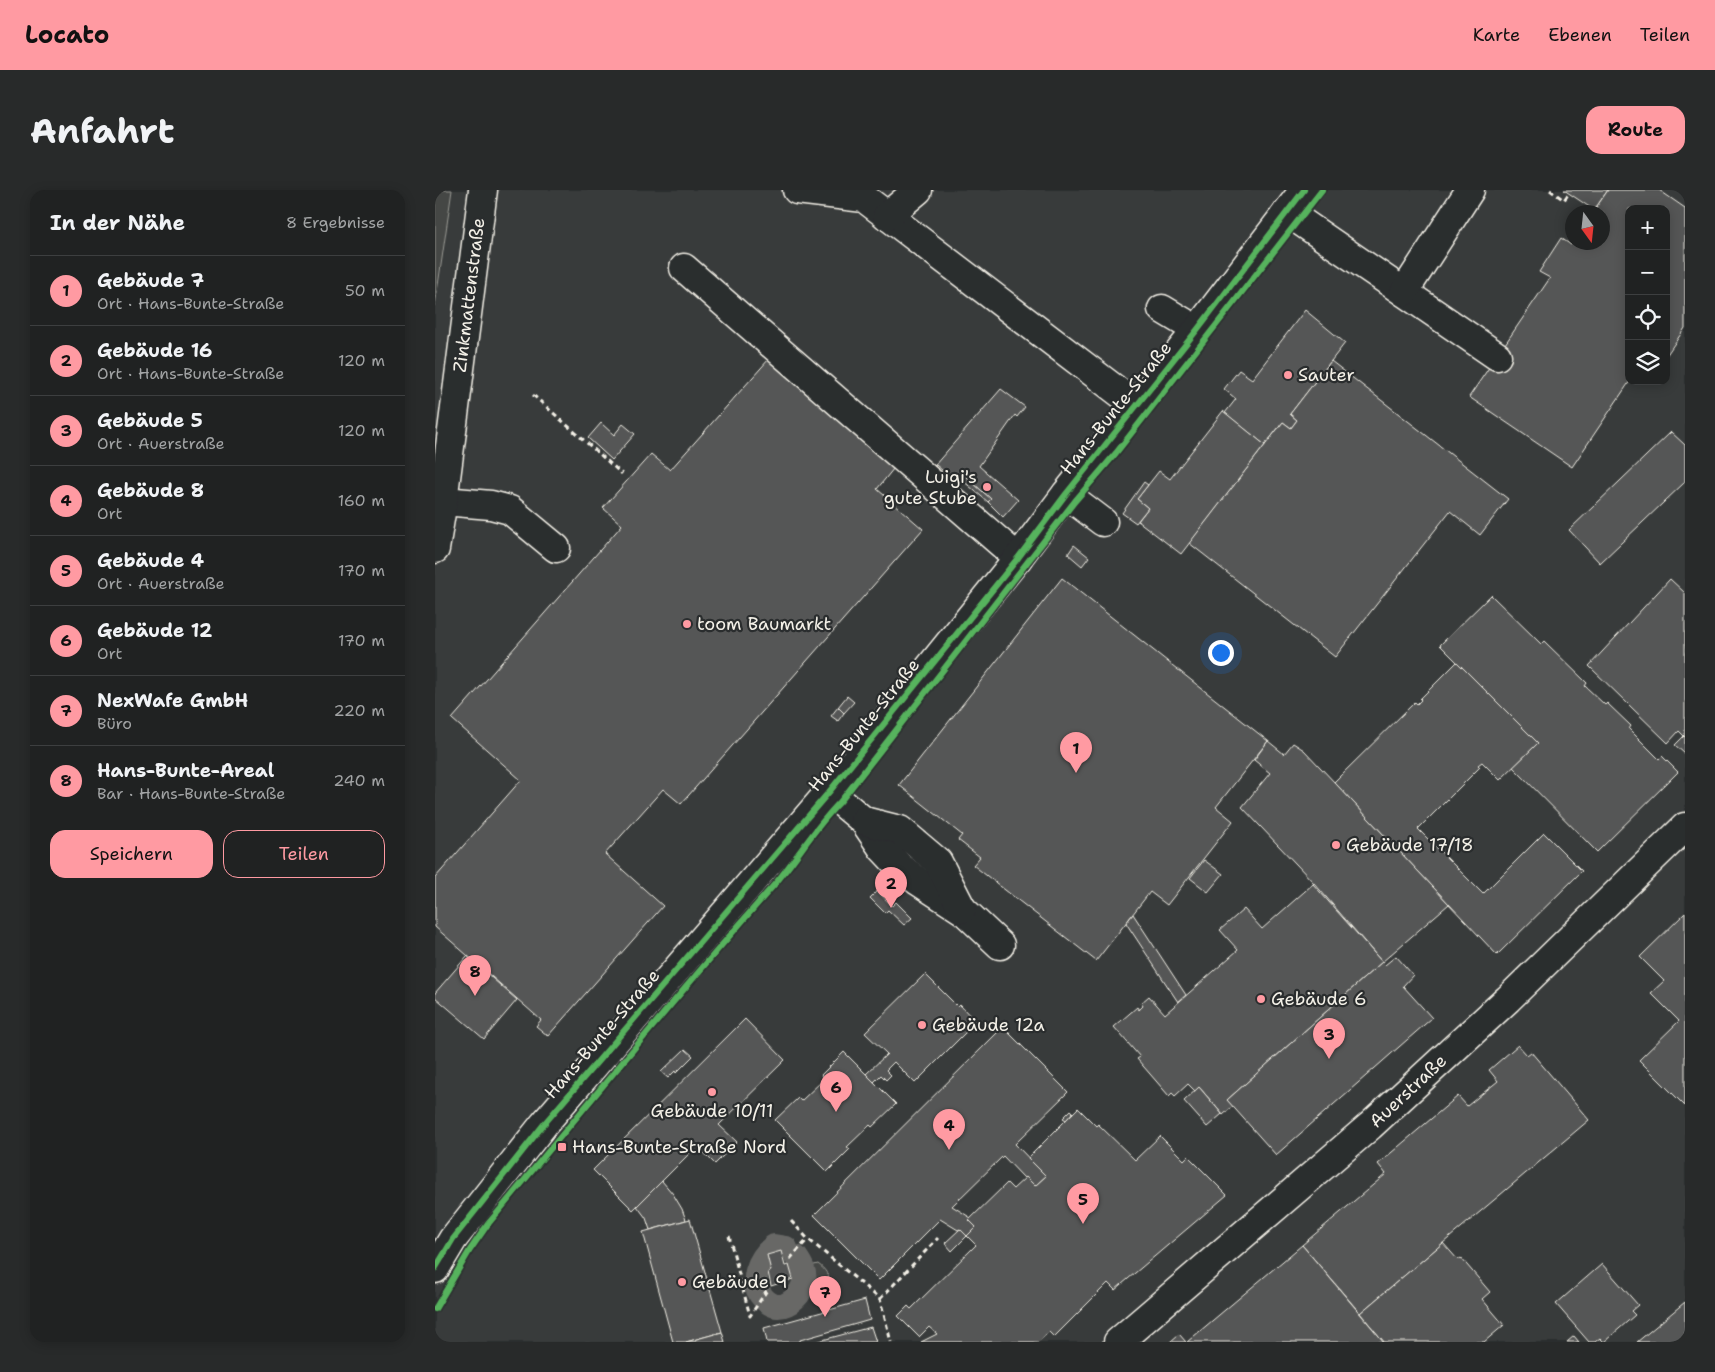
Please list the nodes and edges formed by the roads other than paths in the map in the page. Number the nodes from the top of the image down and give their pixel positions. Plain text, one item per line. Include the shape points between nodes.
1 (483, 190) edge
2 (797, 190) edge
3 (917, 190) edge
4 (1304, 190) edge
5 (1470, 190) edge
6 (1287, 212) junction
7 (887, 216) junction
8 (684, 268) dead end
9 (1404, 292) junction
10 (1162, 309) dead end
11 (1197, 330) junction
12 (1497, 356) dead end
13 (1137, 406) junction
14 (1066, 494) junction
15 (443, 501) junction
16 (1103, 522) dead end
17 (556, 548) dead end
18 (435, 549) edge
19 (1018, 558) junction
20 (829, 792) junction
21 (1685, 827) edge
22 (1001, 945) dead end
23 (435, 1269) edge
24 (1118, 1342) edge

1 - 15 street, Zinkmattenstraße
2 - 7 street, Hans-Bunte-Straße via 864,198
3 - 7 street
4 - 6 street, Hans-Bunte-Straße
5 - 9 street
6 - 9 street
6 - 11 street, Hans-Bunte-Straße
7 - 13 street, Hans-Bunte-Straße
8 - 19 street
9 - 12 street
10 - 11 street
11 - 13 street, Hans-Bunte-Straße
13 - 14 street, Hans-Bunte-Straße
14 - 16 street
14 - 19 street, Hans-Bunte-Straße
15 - 17 street via 510,510
15 - 18 street, Zinkmattenstraße
19 - 20 street, Hans-Bunte-Straße
20 - 22 street via 865,821 883,849 899,866 963,911
20 - 23 street, Hans-Bunte-Straße via 544,1124 453,1239
21 - 24 street, Auerstraße via 1508,999 1370,1126

